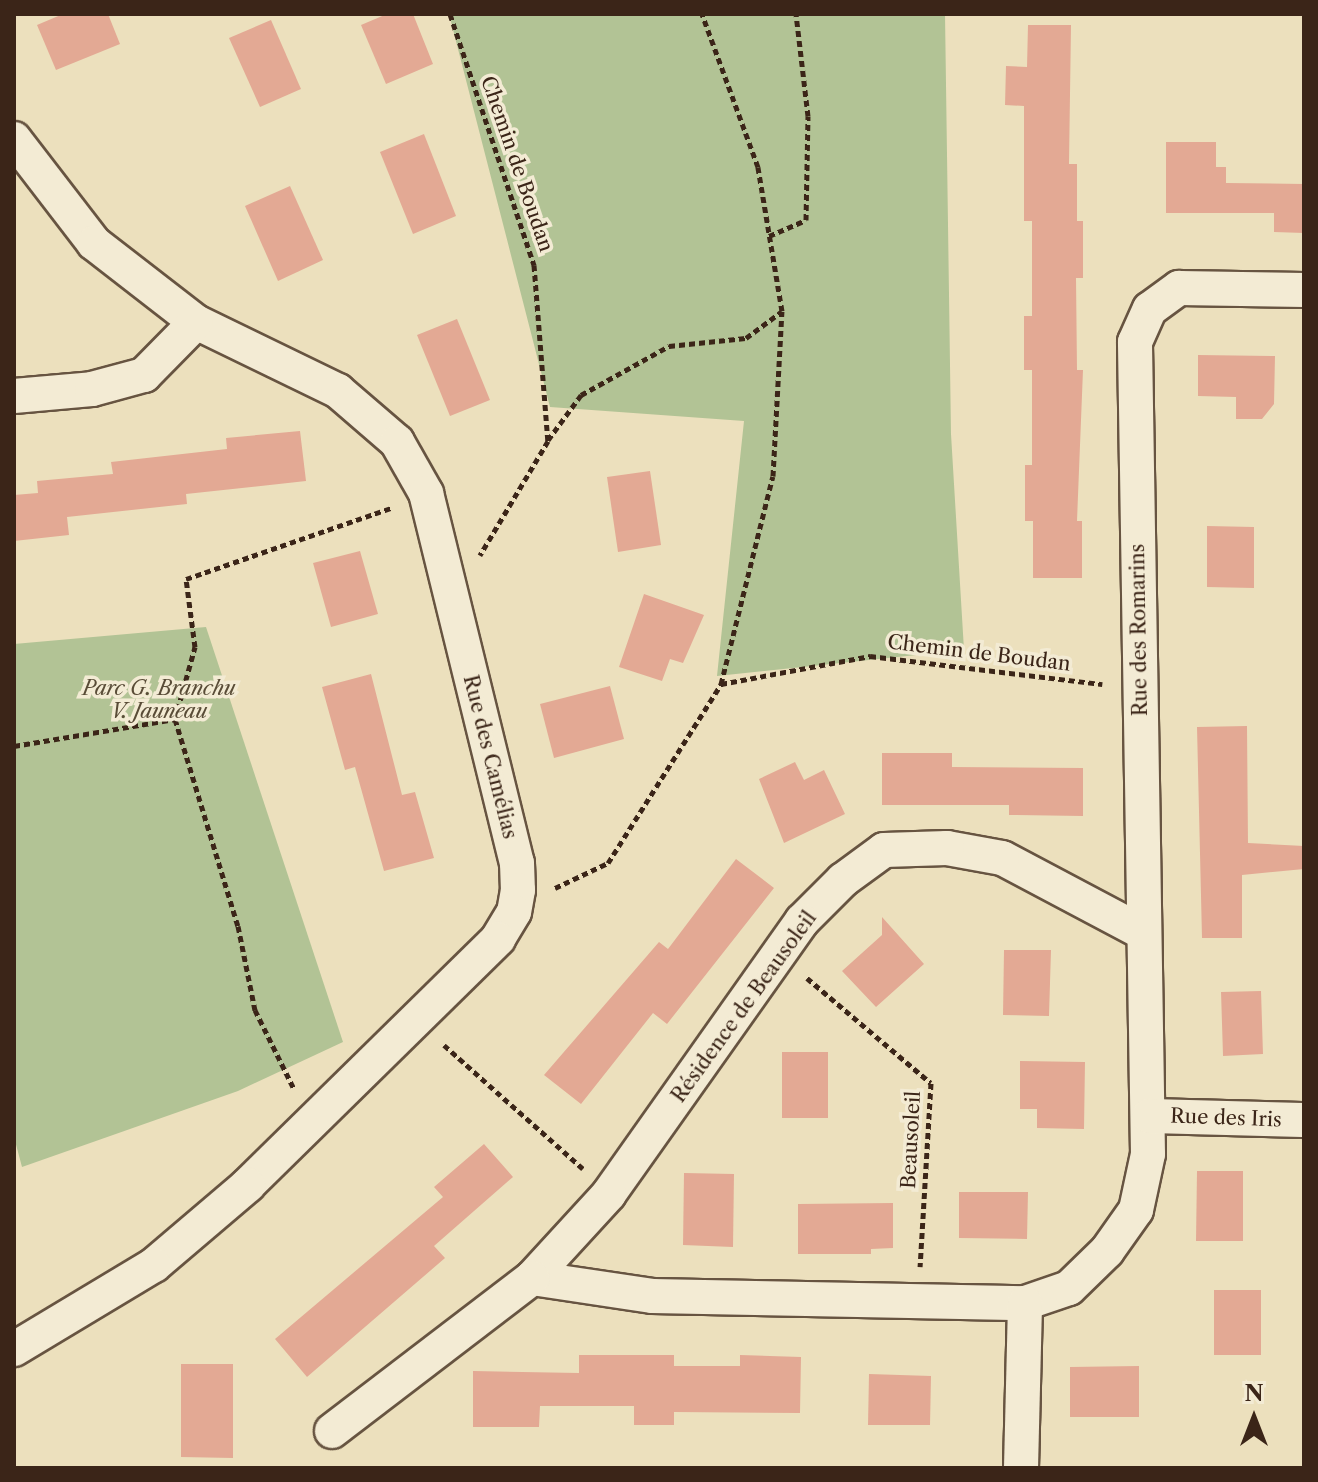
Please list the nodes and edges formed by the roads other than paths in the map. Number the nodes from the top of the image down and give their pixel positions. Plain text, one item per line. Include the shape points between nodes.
1 (14, 139) edge
2 (1304, 290) edge
3 (196, 322) junction
4 (14, 396) edge
5 (1142, 932) junction
6 (1149, 1116) junction
7 (1304, 1120) edge
8 (532, 1278) junction
9 (1025, 1303) junction
10 (14, 1349) edge
11 (332, 1431) dead end
12 (1021, 1468) edge

1 - 3 street, Rue des Camélias via 94,243
2 - 5 street, Rue des Romarins via 1179,288 1150,309 1135,342
3 - 4 street via 144,375 92,389
3 - 10 street, Rue des Camélias via 338,391 397,442 426,493 514,850 518,890 514,912 498,939 311,1124 154,1265
5 - 6 street, Rue des Romarins
5 - 8 street, Résidence de Beausoleil via 1002,858 947,848 884,850 843,880 802,921 609,1194
6 - 7 street, Rue des Iris
6 - 9 street via 1148,1154 1136,1210 1107,1251 1069,1288
8 - 9 street via 652,1296
8 - 11 street, Résidence de Beausoleil
9 - 12 street

